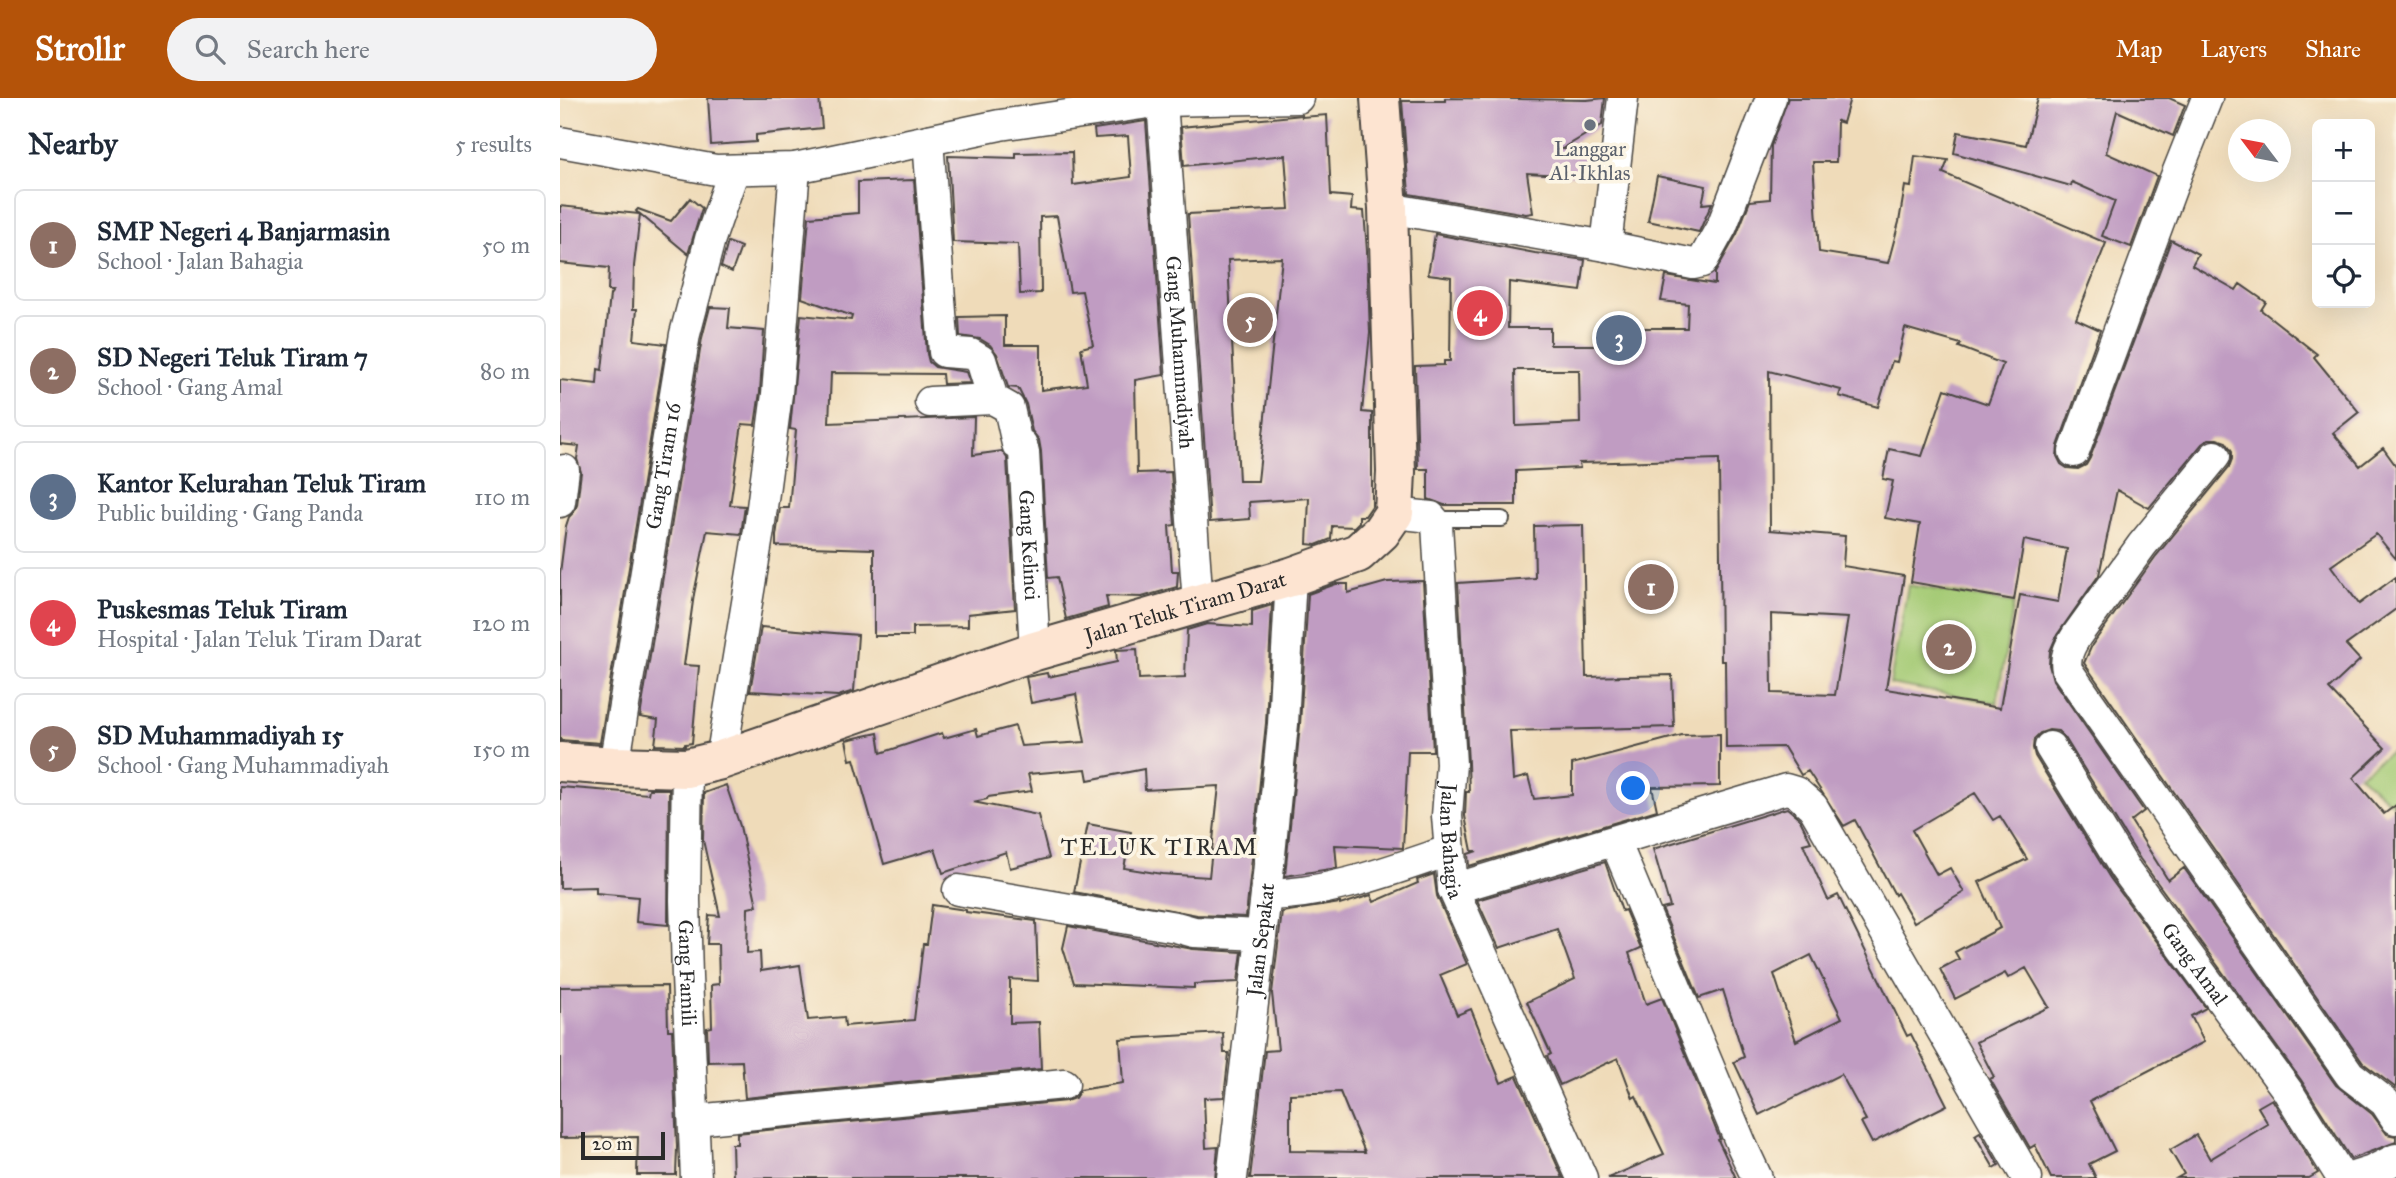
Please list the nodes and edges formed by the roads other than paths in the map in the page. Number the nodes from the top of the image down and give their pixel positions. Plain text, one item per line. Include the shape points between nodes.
1 (1297, 98) edge
2 (1380, 98) edge
3 (1623, 98) edge
4 (1771, 98) edge
5 (2207, 98) edge
6 (1163, 100) junction
7 (928, 140) junction
8 (560, 142) edge
9 (795, 168) junction
10 (734, 170) junction
11 (1388, 208) junction
12 (1606, 246) junction
13 (993, 399) junction
14 (930, 402) dead end
15 (2074, 452) dead end
16 (2215, 456) dead end
17 (564, 470) dead end
18 (560, 502) edge
19 (1394, 513) junction
20 (1435, 519) junction
21 (1502, 519) dead end
22 (1291, 577) junction
23 (1198, 604) junction
24 (1035, 651) junction
25 (2050, 747) dead end
26 (560, 762) edge
27 (704, 764) junction
28 (614, 766) junction
29 (1615, 841) junction
30 (1448, 850) junction
31 (1453, 889) junction
32 (958, 890) dead end
33 (1266, 895) junction
34 (1261, 935) junction
35 (1064, 1084) dead end
36 (2396, 1119) edge
37 (695, 1120) junction
38 (2396, 1159) edge
39 (696, 1178) edge
40 (1232, 1178) edge
41 (1581, 1178) edge
42 (1757, 1178) edge
43 (2027, 1178) edge
44 (2342, 1178) edge
45 (2350, 1178) edge

1 - 6 street
2 - 11 street
3 - 12 street
4 - 12 street via 1722,226 1702,262
5 - 15 street
6 - 7 street
6 - 23 street, Gang Muhammadiyah
7 - 9 street
7 - 13 street via 944,352 971,354 981,360
8 - 10 street
9 - 10 street
9 - 27 street, Gang Famili via 778,394 757,544
10 - 28 street, Gang Tiram 16 via 685,334
11 - 12 street
11 - 19 street
13 - 14 street
13 - 24 street, Gang Kelinci via 1009,408 1017,444 1024,452
16 - 36 street via 2141,545 2068,649 2066,664 2350,1074 2385,1102
17 - 18 street
19 - 20 street
19 - 22 street, Jalan Teluk Tiram Darat via 1358,554
20 - 21 lane
20 - 30 street, Jalan Bahagia via 1451,764
22 - 23 street, Jalan Teluk Tiram Darat
22 - 33 street, Jalan Sepakat
23 - 24 street, Jalan Teluk Tiram Darat
24 - 27 street, Jalan Teluk Tiram Darat
25 - 44 street, Gang Amal via 2125,869 2287,1090
26 - 28 street, Jalan Teluk Tiram Darat
27 - 28 street, Jalan Teluk Tiram Darat
27 - 37 street, Gang Famili via 685,900
29 - 31 street
29 - 42 street
29 - 43 street via 1786,789 1804,798
30 - 31 street, Jalan Bahagia
30 - 33 street via 1346,884
31 - 41 street, Jalan Bahagia
32 - 34 street via 1194,932
33 - 34 street, Jalan Sepakat
34 - 40 street, Jalan Sepakat
35 - 37 street
37 - 39 street, Gang Famili
38 - 45 street

